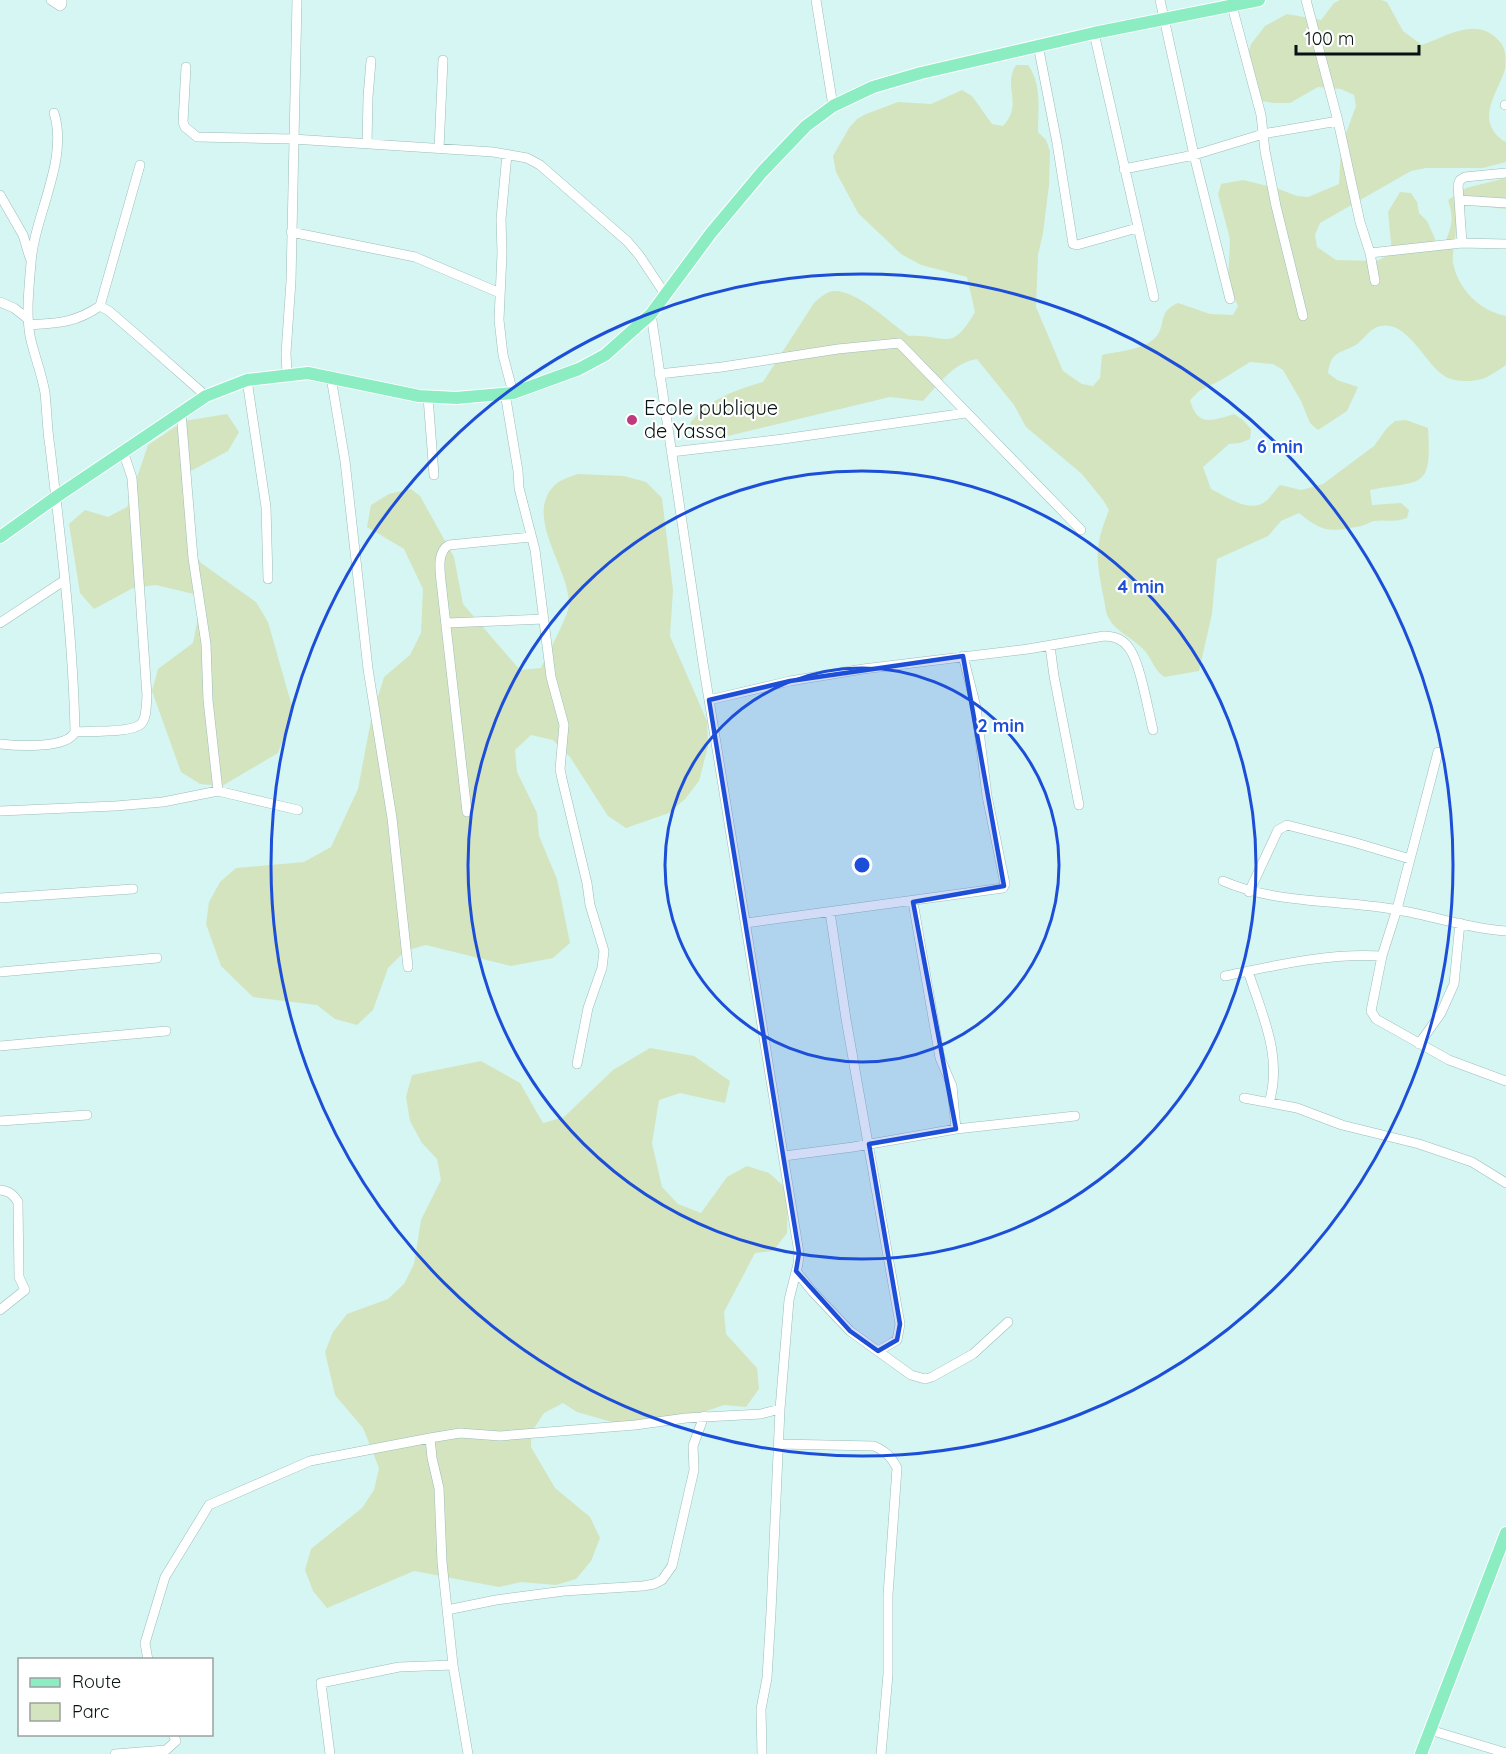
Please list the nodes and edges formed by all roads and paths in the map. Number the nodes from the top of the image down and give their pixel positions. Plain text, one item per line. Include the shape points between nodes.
1 (51, 0) edge
2 (62, 0) edge
3 (297, 0) edge
4 (816, 0) edge
5 (1160, 0) edge
6 (1259, 0) edge
7 (1306, 0) edge
8 (1232, 6) junction
9 (1164, 18) junction
10 (1094, 33) junction
11 (1038, 45) junction
12 (443, 60) dead end
13 (371, 61) dead end
14 (186, 68) dead end
15 (832, 106) junction
16 (54, 113) dead end
17 (1338, 121) junction
18 (1263, 134) junction
19 (293, 139) junction
20 (368, 144) junction
21 (439, 149) junction
22 (507, 154) junction
23 (1194, 155) junction
24 (140, 165) dead end
25 (1124, 169) junction
26 (1506, 173) edge
27 (0, 195) edge
28 (1459, 200) junction
29 (1506, 203) edge
30 (1137, 228) junction
31 (291, 232) junction
32 (1462, 243) junction
33 (1506, 244) edge
34 (1370, 253) junction
35 (31, 260) junction
36 (1375, 282) dead end
37 (500, 292) junction
38 (665, 294) junction
39 (1154, 297) dead end
40 (1230, 299) dead end
41 (0, 302) edge
42 (100, 306) junction
43 (651, 314) junction
44 (1303, 316) dead end
45 (29, 322) junction
46 (287, 374) junction
47 (660, 374) junction
48 (331, 377) junction
49 (247, 380) junction
50 (509, 393) junction
51 (206, 396) junction
52 (428, 397) junction
53 (181, 412) junction
54 (966, 413) junction
55 (123, 451) junction
56 (671, 452) junction
57 (434, 475) dead end
58 (56, 497) junction
59 (1081, 530) dead end
60 (0, 537) edge
61 (531, 537) junction
62 (268, 579) dead end
63 (65, 580) junction
64 (544, 619) junction
65 (0, 623) edge
66 (446, 623) junction
67 (1050, 646) junction
68 (963, 656) junction
69 (709, 700) junction
70 (1153, 730) dead end
71 (75, 732) junction
72 (0, 744) edge
73 (1438, 752) dead end
74 (218, 791) junction
75 (1079, 805) dead end
76 (298, 810) dead end
77 (0, 811) edge
78 (467, 812) dead end
79 (1410, 860) junction
80 (1223, 881) dead end
81 (133, 889) dead end
82 (1249, 892) junction
83 (0, 898) edge
84 (913, 902) junction
85 (1397, 909) junction
86 (830, 912) junction
87 (746, 923) junction
88 (1460, 923) junction
89 (1506, 932) edge
90 (1382, 956) junction
91 (158, 958) dead end
92 (408, 967) dead end
93 (1248, 971) junction
94 (0, 972) edge
95 (1225, 976) dead end
96 (166, 1031) dead end
97 (1419, 1044) junction
98 (0, 1046) edge
99 (578, 1064) dead end
100 (1506, 1081) edge
101 (1245, 1098) dead end
102 (1269, 1103) junction
103 (87, 1115) dead end
104 (1074, 1116) dead end
105 (0, 1121) edge
106 (956, 1129) junction
107 (869, 1144) junction
108 (784, 1156) junction
109 (1506, 1183) edge
110 (0, 1190) edge
111 (796, 1271) junction
112 (0, 1310) edge
113 (1008, 1322) dead end
114 (878, 1351) junction
115 (780, 1410) junction
116 (704, 1416) junction
117 (430, 1438) junction
118 (779, 1444) junction
119 (1506, 1533) edge
120 (447, 1610) junction
121 (148, 1658) edge
122 (453, 1665) junction
123 (1430, 1730) junction
124 (174, 1736) edge
125 (1506, 1753) edge
126 (115, 1754) edge
127 (330, 1754) edge
128 (468, 1754) edge
129 (762, 1754) edge
130 (881, 1754) edge
131 (1421, 1754) edge

1 - 2 street via 60,6
3 - 19 street
4 - 15 street
5 - 9 street
6 - 8 main road
7 - 17 street
8 - 9 main road
8 - 18 street
9 - 10 main road
9 - 23 street
10 - 11 main road
10 - 25 street
11 - 15 main road via 873,87
11 - 30 street via 1073,244
12 - 21 street
13 - 20 street
14 - 19 street via 183,122 190,133 197,137
15 - 38 main road via 783,149
16 - 35 street via 55,159
17 - 18 street
17 - 34 street
18 - 23 street
18 - 44 street via 1275,206
19 - 20 street
19 - 31 street
20 - 21 street
21 - 22 street
22 - 37 street
22 - 38 street via 540,165 584,201 633,248
23 - 25 street
23 - 40 street
24 - 42 street
25 - 30 street
26 - 28 street via 1465,177 1458,185
27 - 35 street via 23,235
28 - 29 street
28 - 32 street
30 - 39 street
31 - 37 street via 415,257
31 - 46 street
32 - 33 street
32 - 34 street
34 - 36 street
35 - 45 street
37 - 50 street via 500,335
38 - 43 main road
41 - 45 street via 14,308
42 - 45 street via 67,323
42 - 51 street
43 - 47 street
43 - 50 main road via 605,355 579,369
45 - 58 street via 45,393
46 - 48 main road
46 - 49 main road
47 - 54 street via 896,342
47 - 56 street
48 - 52 main road
48 - 92 street via 345,461
49 - 51 main road
49 - 62 street via 266,507
50 - 52 main road
50 - 61 street via 519,488
51 - 53 main road
52 - 57 street
53 - 55 main road
53 - 74 street
54 - 56 street
54 - 59 street
55 - 58 main road
55 - 71 street via 132,478 147,696 145,718 131,729
56 - 69 street
58 - 60 main road
58 - 63 street
61 - 64 street
61 - 66 street via 449,545 443,549 440,559
63 - 65 street
63 - 71 street
64 - 66 street
64 - 99 street via 551,677 564,725 562,778 604,951
66 - 78 street
67 - 68 street
67 - 70 street via 1104,636 1122,640 1134,656
67 - 75 street
68 - 69 street via 790,681
68 - 84 street via 976,707 1004,886 1000,890
69 - 87 street
71 - 72 street via 63,742
73 - 79 street
74 - 76 street
74 - 77 street via 163,802
79 - 82 street via 1287,825 1278,830
79 - 85 street
80 - 82 street
81 - 83 street
82 - 85 street
84 - 86 street
84 - 106 street via 940,1058 952,1086
85 - 88 street
85 - 90 street
86 - 87 street
86 - 107 street
87 - 108 street
88 - 89 street
88 - 97 street via 1454,984 1441,1013
90 - 93 street via 1321,957
90 - 97 street via 1372,1016
91 - 94 street
93 - 95 street
93 - 102 street via 1274,1051 1274,1087
96 - 98 street
97 - 100 street
101 - 102 street
102 - 109 street via 1419,1144 1472,1162
103 - 105 street
104 - 106 street
106 - 107 street
107 - 108 street
107 - 114 street via 900,1324 897,1340
108 - 111 street via 799,1253
110 - 112 street via 14,1195 18,1202 19,1277 25,1290
111 - 114 street via 850,1331
111 - 115 street via 789,1300
113 - 114 street via 973,1354 925,1379 911,1375
115 - 116 street
115 - 118 street
116 - 117 street via 500,1436 460,1433
116 - 120 street via 695,1437 694,1470 672,1566 662,1580 643,1586 564,1591
117 - 120 street via 439,1488
117 - 121 street via 310,1461 209,1505 165,1577 145,1643
118 - 129 street via 771,1612 761,1709
118 - 130 street via 874,1446 893,1459 897,1468
119 - 123 main road
120 - 122 street
122 - 127 street via 399,1667 321,1683
122 - 128 street
123 - 125 street
123 - 131 main road
124 - 126 street via 177,1741 166,1750

